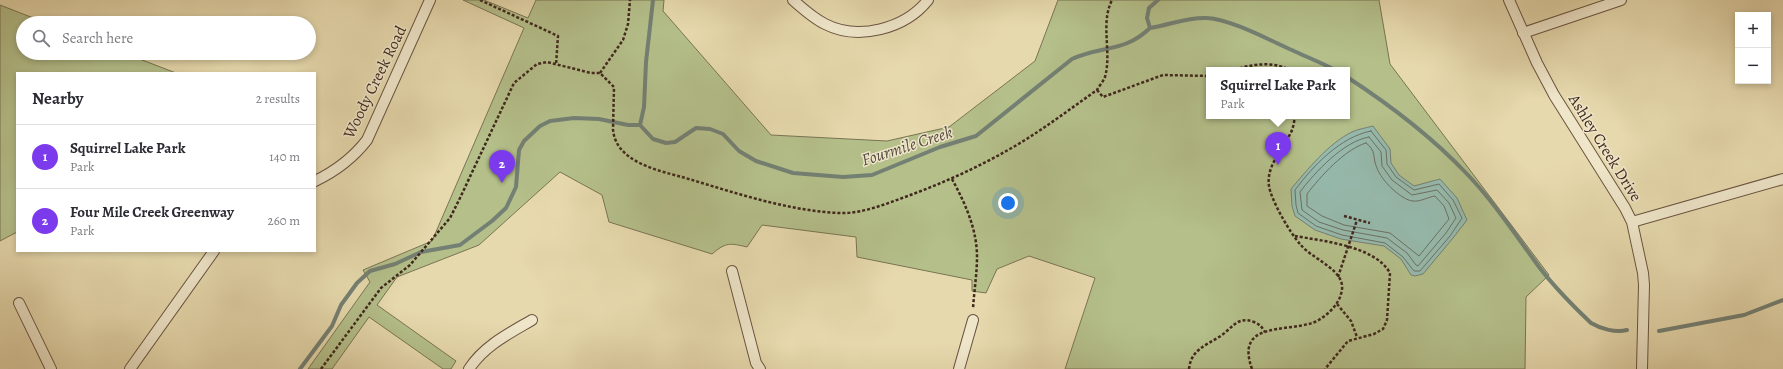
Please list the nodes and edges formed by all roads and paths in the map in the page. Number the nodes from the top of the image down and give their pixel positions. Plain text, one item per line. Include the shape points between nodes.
1 (430, 0) edge
2 (480, 0) edge
3 (630, 0) edge
4 (793, 0) edge
5 (928, 0) edge
6 (1112, 0) edge
7 (1509, 0) edge
8 (1621, 0) edge
9 (1523, 33) junction
10 (556, 65) junction
11 (1243, 67) edge
12 (1281, 67) edge
13 (600, 73) junction
14 (1206, 76) edge
15 (1097, 90) junction
16 (1294, 119) edge
17 (952, 179) junction
18 (1783, 179) edge
19 (316, 180) edge
20 (1344, 216) dead end
21 (1357, 220) junction
22 (1632, 222) junction
23 (1370, 224) dead end
24 (1294, 236) junction
25 (1349, 247) junction
26 (213, 252) edge
27 (732, 271) dead end
28 (1338, 277) junction
29 (19, 303) dead end
30 (1337, 304) junction
31 (532, 320) dead end
32 (973, 320) joint
33 (1265, 332) junction
34 (1357, 337) junction
35 (51, 369) edge
36 (130, 369) edge
37 (321, 369) edge
38 (469, 369) edge
39 (760, 369) edge
40 (959, 369) edge
41 (1188, 369) edge
42 (1252, 369) edge
43 (1325, 369) edge
44 (1642, 369) edge

1 - 19 street, Woody Creek Road via 367,140 358,152 336,170
2 - 10 path via 558,36
3 - 13 path via 628,24 623,40
4 - 5 street via 812,17 826,25 870,32 887,28 906,19
6 - 15 path via 1107,10 1107,65 1104,79
7 - 9 street, Ashley Creek Drive
8 - 9 street
9 - 22 street, Ashley Creek Drive via 1554,95 1617,193
10 - 13 path via 591,74
10 - 37 path via 547,62 537,64 514,83 450,218 414,260 381,288
11 - 12 path via 1265,64
13 - 17 path via 614,87 613,136 623,152 646,166 760,201 800,209 838,213 858,212 884,205
14 - 15 path via 1163,75 1103,96
15 - 17 path via 1026,140
16 - 24 path via 1290,136 1270,169 1268,184 1271,195
17 - 32 path via 966,205 974,231 977,257
18 - 22 street
20 - 21 path
21 - 23 path
21 - 25 path
22 - 44 street, Ashley Creek Drive via 1643,273
24 - 25 path
24 - 28 path via 1300,245
25 - 28 path
25 - 34 path via 1382,262 1390,273 1387,320 1383,329 1374,334
26 - 36 street
27 - 39 street via 756,363
28 - 30 path via 1342,282 1342,293
29 - 35 street
30 - 33 path via 1313,323 1275,328
30 - 34 path via 1351,321
31 - 38 street via 486,349
32 - 40 street
33 - 41 path via 1257,323 1242,320 1194,352
33 - 42 path via 1256,335 1250,341
34 - 43 path via 1348,341

